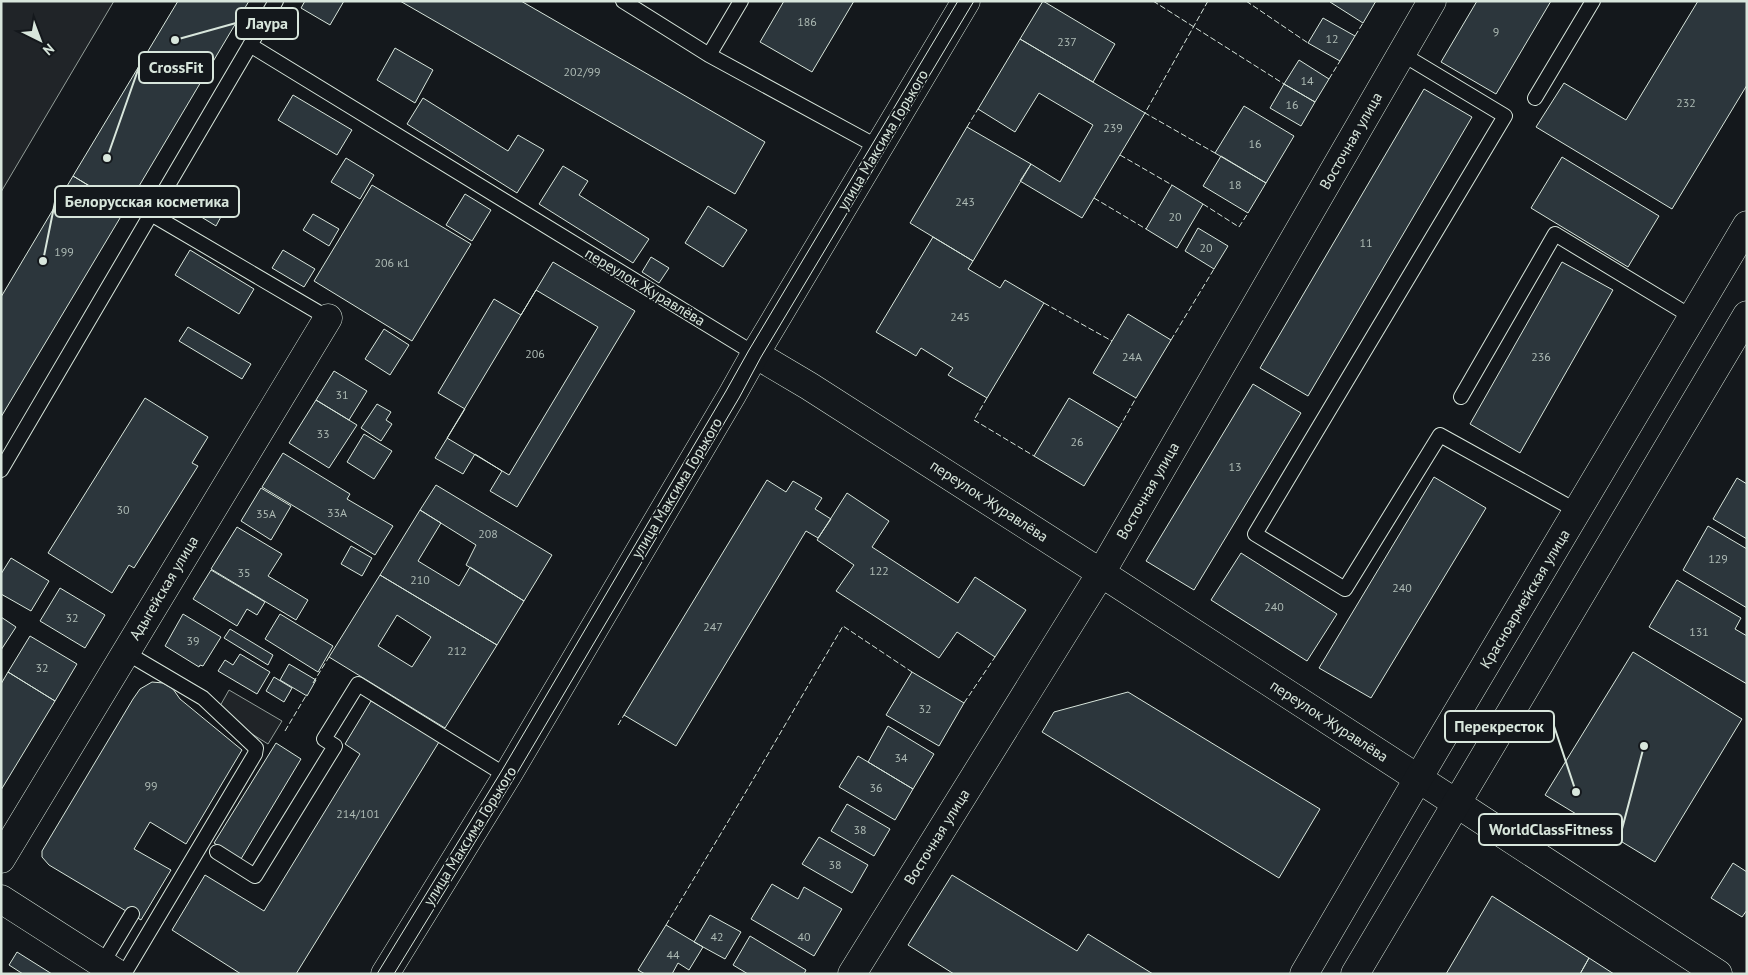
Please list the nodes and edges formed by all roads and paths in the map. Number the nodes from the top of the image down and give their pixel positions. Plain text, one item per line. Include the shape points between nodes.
1 (276, 1) edge
2 (623, 1) edge
3 (741, 1) edge
4 (966, 1) edge
5 (1432, 1) edge
6 (1593, 1) edge
7 (250, 45) junction
8 (1402, 54) junction
9 (709, 55) junction
10 (1535, 98) dead end
11 (878, 147) junction
12 (151, 214) junction
13 (1747, 225) edge
14 (1747, 315) edge
15 (1692, 317) junction
16 (328, 318) joint
17 (755, 354) junction
18 (1461, 396) dead end
19 (1, 470) edge
20 (1578, 511) junction
21 (1101, 573) junction
22 (125, 652) junction
23 (507, 776) junction
24 (1418, 779) junction
25 (1456, 803) junction
26 (217, 852) dead end
27 (1, 859) edge
28 (1, 899) edge
29 (132, 914) dead end
30 (115, 970) edge
31 (385, 974) edge
32 (852, 974) edge
33 (1304, 974) edge
34 (1355, 974) edge
35 (1718, 974) edge

1 - 7 lane
2 - 9 lane
3 - 9 lane
4 - 11 street, улица Максима Горького
5 - 8 street, Восточная улица
6 - 10 lane
7 - 12 lane
7 - 17 lane, переулок Журавлёва
8 - 20 lane via 1505,116 1255,534 1346,589 1440,435
8 - 21 street, Восточная улица
9 - 11 lane
11 - 17 street, улица Максима Горького
12 - 16 lane
12 - 19 lane
13 - 15 street, Красноармейская улица
14 - 25 street
15 - 18 lane via 1555,234
15 - 20 street, Красноармейская улица
16 - 22 street, Адыгейская улица
17 - 21 street, переулок Журавлёва
17 - 23 street, улица Максима Горького
20 - 24 street, Красноармейская улица
21 - 24 street, переулок Журавлёва
21 - 32 street, Восточная улица
22 - 27 street, Адыгейская улица
22 - 30 lane via 203,698 256,748
23 - 26 lane via 358,684 324,739 336,746 255,876
23 - 31 street, улица Максима Горького
24 - 25 street, переулок Журавлёва
24 - 33 street, Красноармейская улица
25 - 34 street
25 - 35 street, переулок Журавлёва
28 - 30 street
29 - 30 lane

